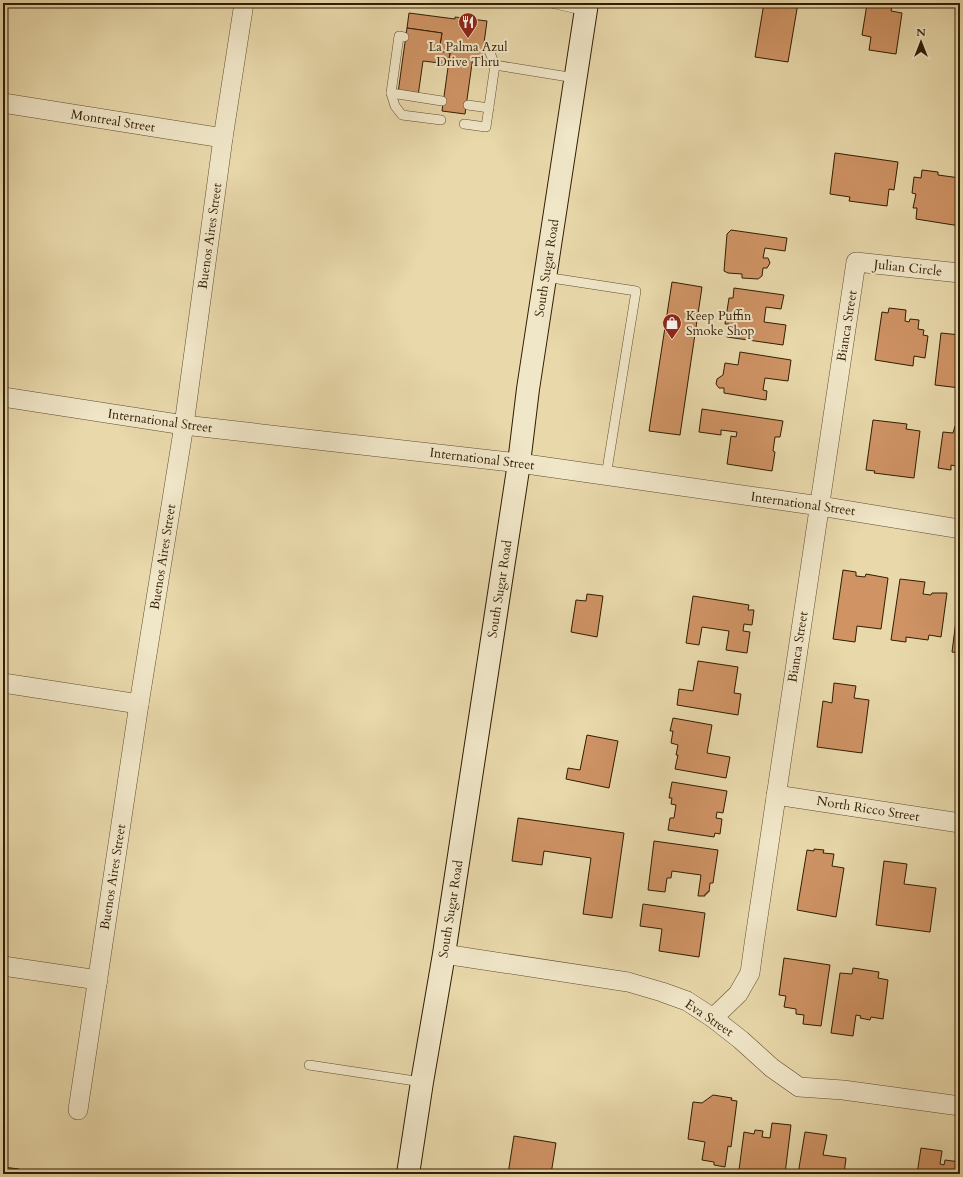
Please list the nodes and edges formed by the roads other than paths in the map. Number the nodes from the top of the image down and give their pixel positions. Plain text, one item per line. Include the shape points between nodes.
1 (244, 3) edge
2 (551, 3) edge
3 (587, 7) edge
4 (404, 37) dead end
5 (488, 48) dead end
6 (495, 66) junction
7 (575, 78) junction
8 (391, 94) junction
9 (442, 101) dead end
10 (3, 103) edge
11 (468, 105) dead end
12 (489, 108) junction
13 (440, 120) dead end
14 (464, 124) dead end
15 (223, 138) junction
16 (856, 262) joint
17 (960, 273) edge
18 (545, 277) junction
19 (3, 397) edge
20 (184, 425) junction
21 (519, 463) junction
22 (606, 476) junction
23 (820, 506) junction
24 (960, 529) edge
25 (3, 683) edge
26 (139, 704) junction
27 (776, 795) junction
28 (960, 823) edge
29 (444, 954) junction
30 (3, 966) edge
31 (98, 980) junction
32 (713, 1018) junction
33 (309, 1065) dead end
34 (422, 1082) junction
35 (960, 1106) edge
36 (78, 1110) dead end
37 (408, 1174) edge

1 - 15 street, Buenos Aires Street
2 - 3 lane
3 - 7 main road, South Sugar Road
4 - 8 lane via 399,36
5 - 6 lane
6 - 7 lane
6 - 12 lane
7 - 18 main road, South Sugar Road
8 - 9 lane
8 - 13 lane via 395,106 402,115
10 - 15 street, Montreal Street
11 - 12 lane
12 - 14 lane via 486,127
15 - 20 street, Buenos Aires Street
16 - 17 street, Julian Circle
16 - 23 street, Bianca Street
18 - 21 main road, South Sugar Road
18 - 22 lane via 636,292
19 - 20 street, International Street
20 - 21 street, International Street
20 - 26 street, Buenos Aires Street
21 - 22 street, International Street
21 - 29 main road, South Sugar Road
22 - 23 street, International Street
23 - 24 street, International Street
23 - 27 street, Bianca Street
25 - 26 street
26 - 31 street, Buenos Aires Street
27 - 28 street, North Ricco Street
27 - 32 street, Bianca Street via 750,973 738,994
29 - 32 street, Eva Street via 628,982 687,1001
29 - 34 main road, South Sugar Road
30 - 31 street
31 - 36 street, Buenos Aires Street
32 - 35 street, Eva Street via 798,1088 844,1090
33 - 34 lane
34 - 37 main road, South Sugar Road

